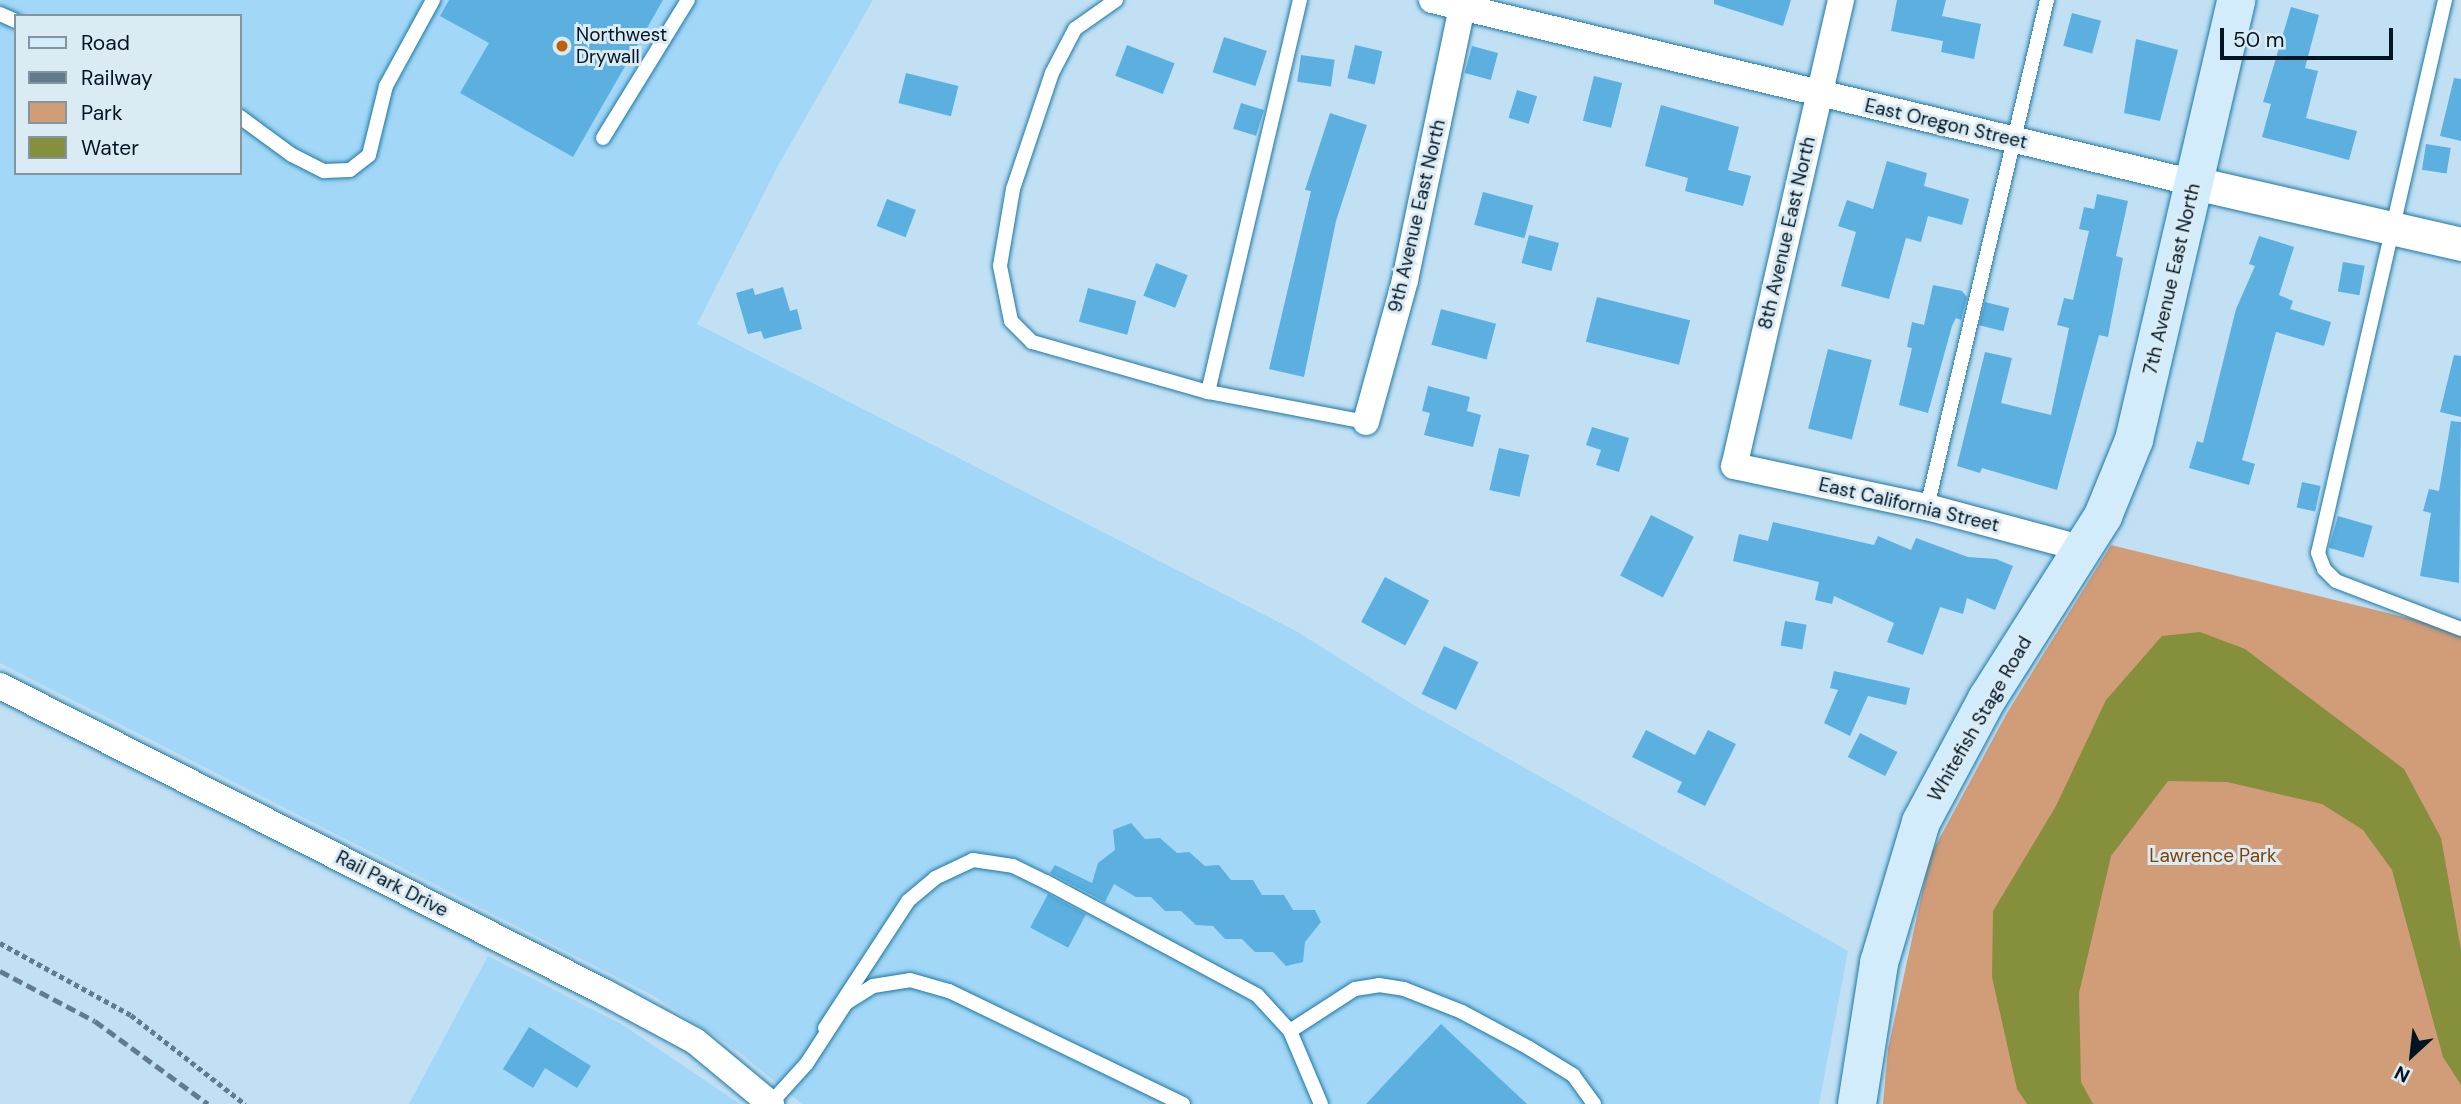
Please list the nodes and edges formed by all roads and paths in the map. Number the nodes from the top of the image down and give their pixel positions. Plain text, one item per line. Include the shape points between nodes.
1 (433, 0) edge
2 (688, 0) edge
3 (1116, 0) edge
4 (1300, 0) edge
5 (1432, 0) edge
6 (1841, 0) edge
7 (2047, 0) edge
8 (2236, 0) edge
9 (2445, 0) edge
10 (1462, 7) junction
11 (1820, 92) junction
12 (242, 118) edge
13 (603, 138) dead end
14 (2013, 140) junction
15 (2195, 183) junction
16 (2391, 228) junction
17 (2461, 244) edge
18 (1208, 392) junction
19 (1366, 422) joint
20 (1734, 466) joint
21 (1927, 507) junction
22 (2084, 549) junction
23 (2461, 629) edge
24 (0, 686) edge
25 (0, 943) edge
26 (825, 1028) junction
27 (1290, 1031) junction
28 (1097, 1063) junction
29 (245, 1104) edge
30 (770, 1104) edge
31 (1153, 1104) edge
32 (1183, 1104) edge
33 (1321, 1104) edge
34 (1594, 1104) edge
35 (1857, 1104) edge

1 - 12 lane via 386,86 369,155 350,170 324,171
2 - 13 lane
3 - 18 lane via 1075,29 1052,73 1013,189 1000,266 1011,321 1032,342
4 - 18 lane
5 - 10 street, East Oregon Street
6 - 11 street, 8th Avenue East North
7 - 14 lane
8 - 15 main road, 7th Avenue East North
9 - 16 lane
10 - 11 street, East Oregon Street
10 - 19 street, 9th Avenue East North via 1405,280
11 - 14 street, East Oregon Street
11 - 20 street, 8th Avenue East North
14 - 15 street, East Oregon Street
14 - 21 lane
15 - 16 street, East Oregon Street
15 - 22 main road, 7th Avenue East North via 2134,440
16 - 17 street, East Oregon Street
16 - 23 lane via 2318,553 2324,569 2336,581
18 - 19 lane
20 - 21 street, East California Street
21 - 22 street, East California Street
22 - 35 main road, Whitefish Stage Road via 1987,699 1921,822 1879,963
24 - 30 street, Rail Park Drive via 683,1035
25 - 29 path via 131,1015
26 - 27 lane via 908,901 935,878 973,860 1013,866 1257,995
26 - 28 lane via 846,1003 873,986 909,980 949,990
26 - 30 lane via 807,1063
27 - 33 lane
27 - 34 lane via 1355,989 1379,985 1404,989 1462,1012 1529,1048 1573,1075
28 - 31 lane via 1145,1093
28 - 32 lane

